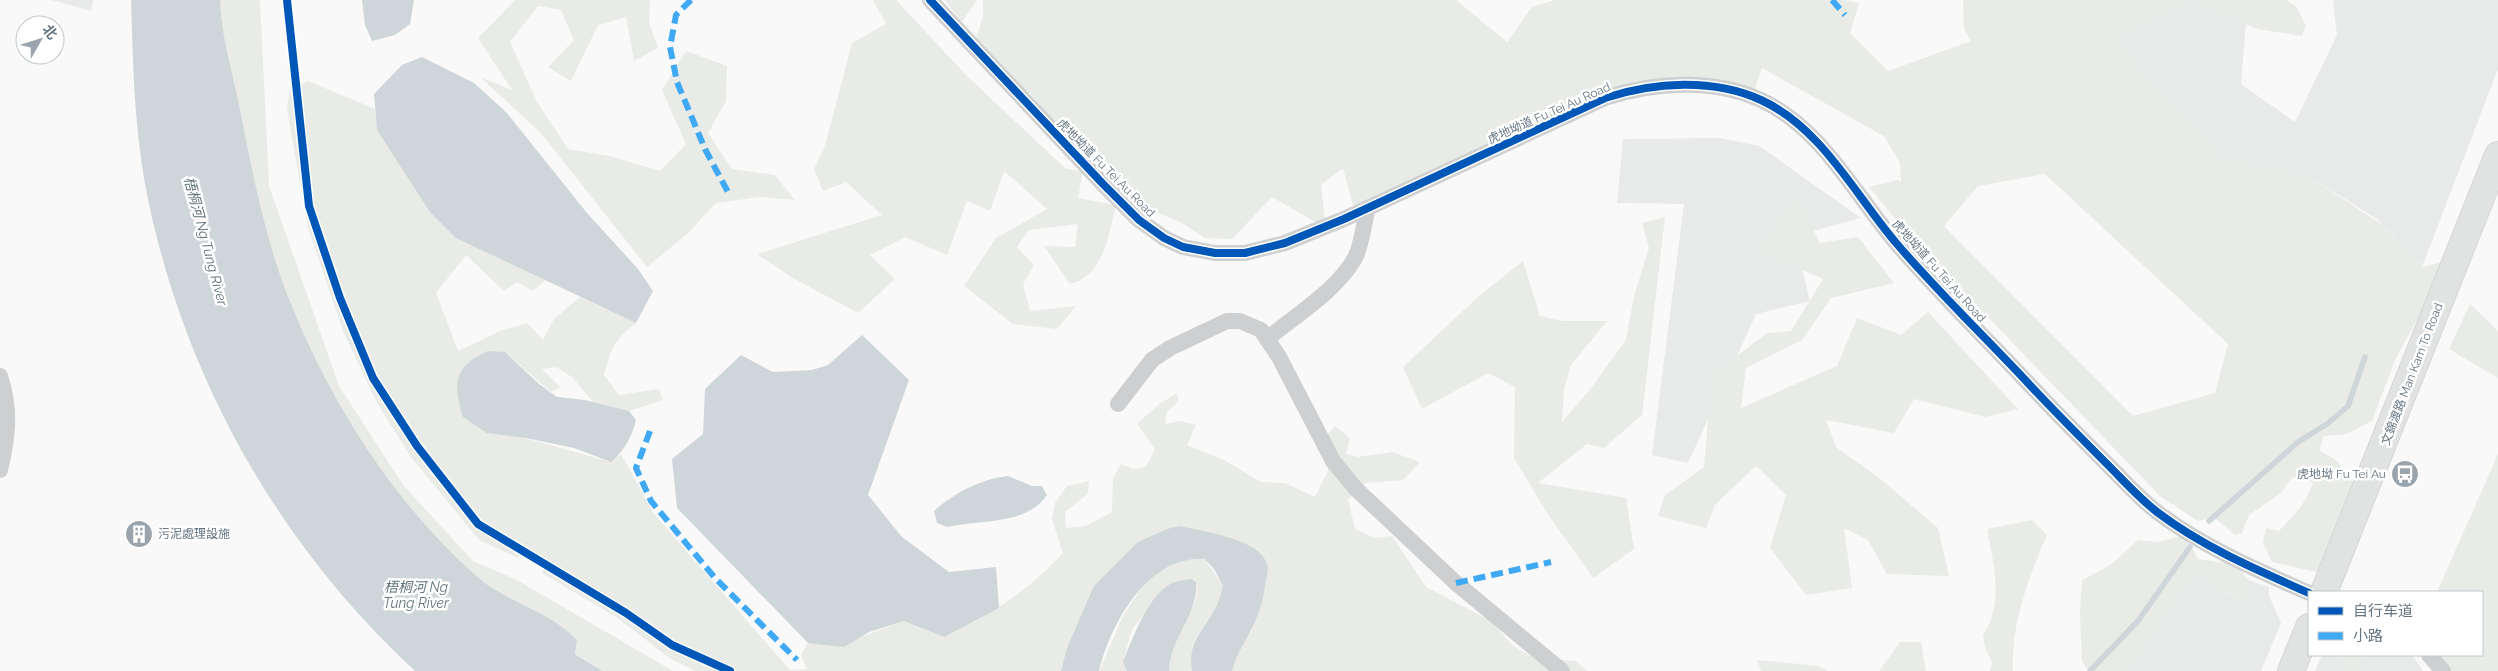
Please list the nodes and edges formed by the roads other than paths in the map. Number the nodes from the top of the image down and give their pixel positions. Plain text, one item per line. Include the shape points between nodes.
1 (930, 0) edge
2 (2498, 156) edge
3 (1368, 208) junction
4 (1267, 339) junction
5 (0, 376) edge
6 (1118, 404) dead end
7 (0, 470) edge
8 (2326, 590) edge
9 (2308, 630) edge
10 (2430, 656) edge
11 (1562, 671) edge
12 (2291, 671) edge
13 (2443, 671) edge

1 - 3 street, 虎地坳道 Fu Tei Au Road via 1103,184 1150,229 1183,247 1215,253 1263,250
2 - 8 main road, 文錦渡路 Man Kam To Road
3 - 4 street via 1356,255 1346,271
3 - 8 street, 虎地坳道 Fu Tei Au Road via 1622,93 1678,85 1708,86 1761,100 1798,124 1814,140 1897,244 2136,493 2175,524 2243,565
4 - 6 street via 1261,330 1240,321 1227,321 1152,360
4 - 11 street via 1333,461 1356,490 1456,583
5 - 7 street via 7,398 8,424
9 - 12 main road
10 - 13 street

